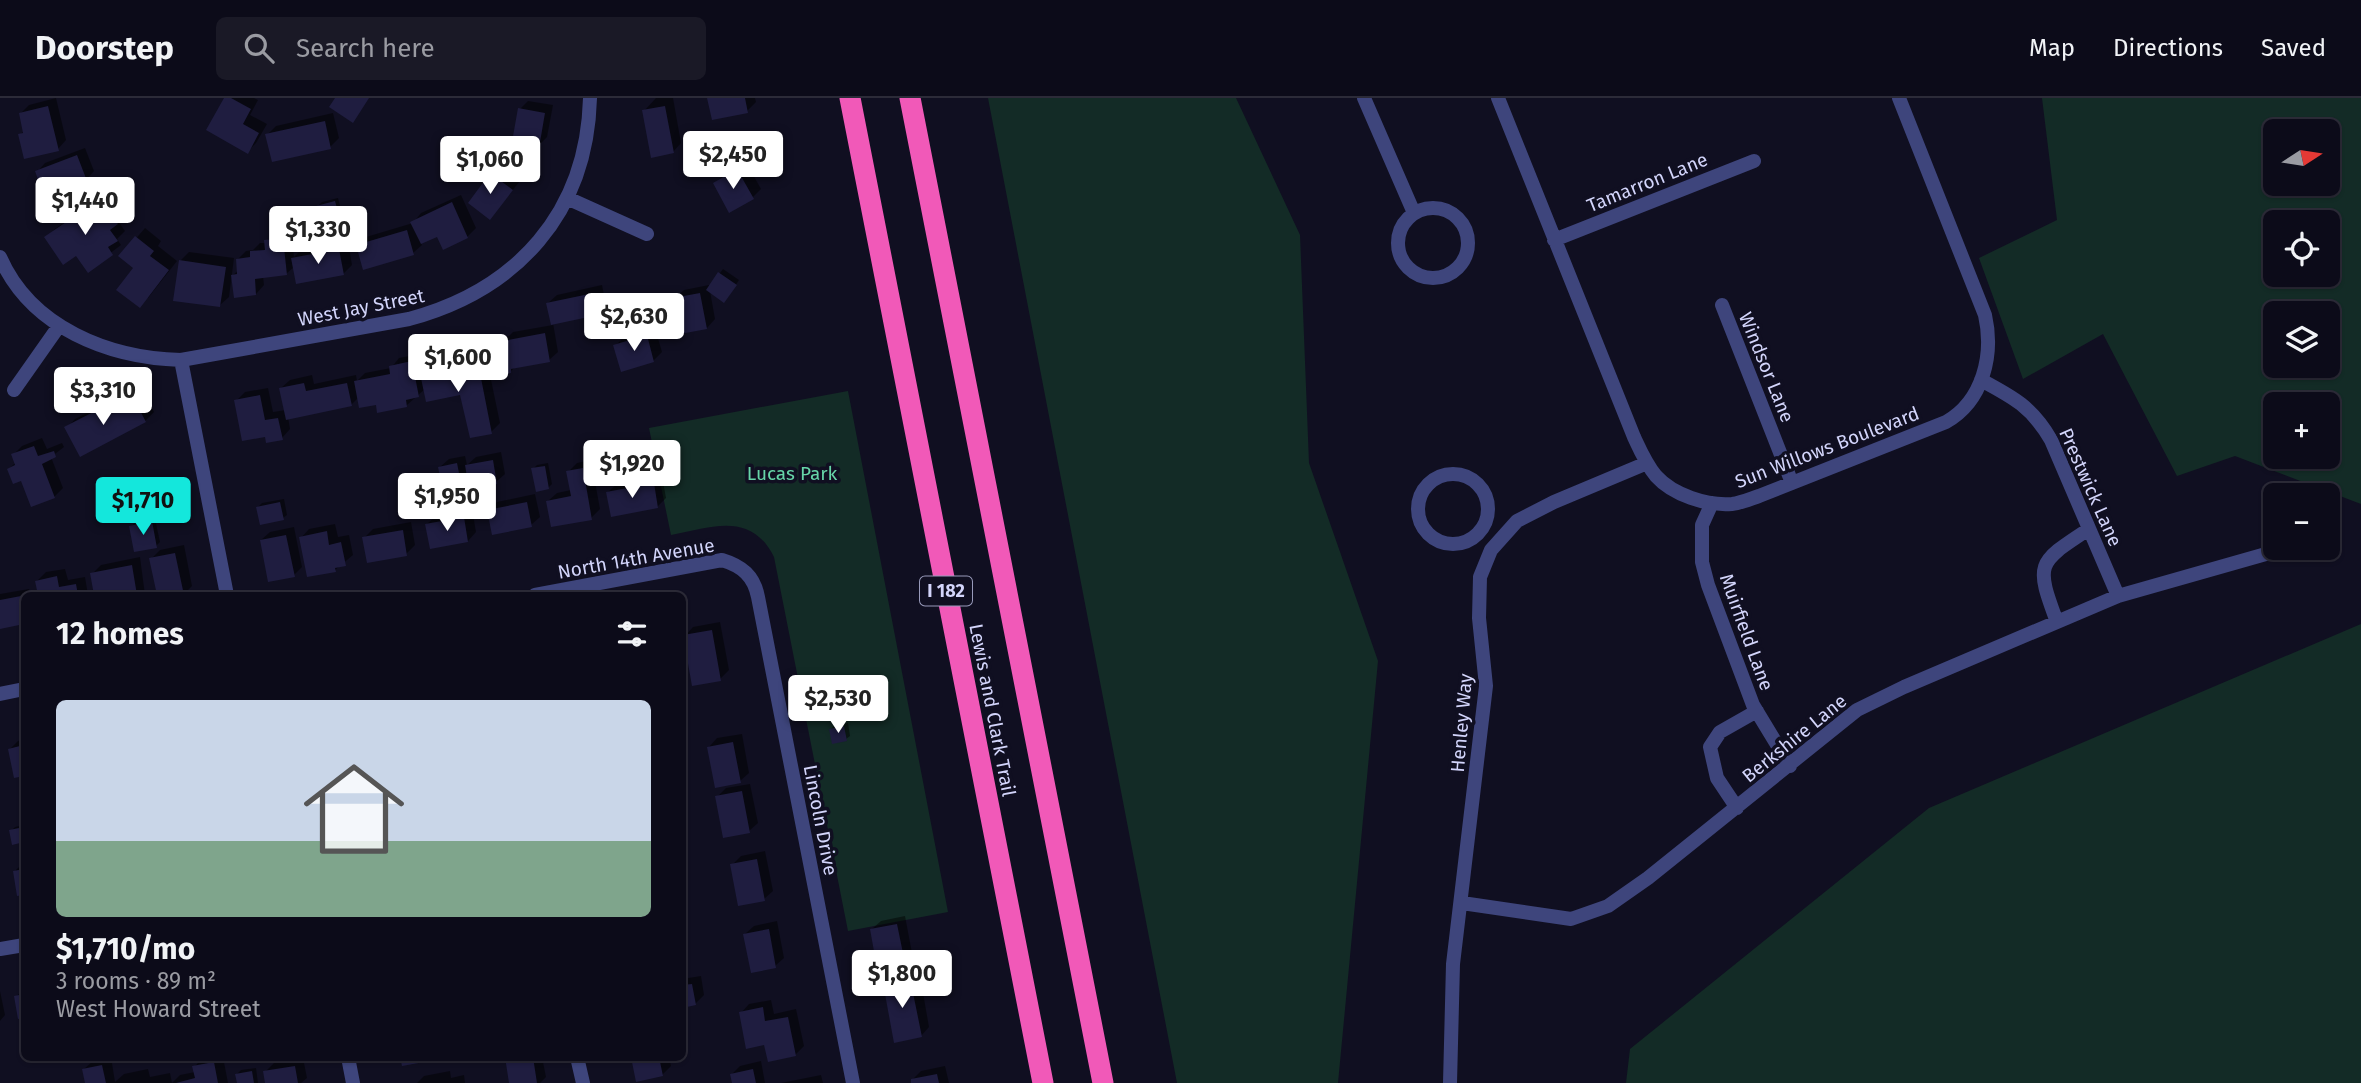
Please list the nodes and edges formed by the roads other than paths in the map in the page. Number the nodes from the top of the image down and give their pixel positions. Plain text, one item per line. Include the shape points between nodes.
1 (590, 98) edge
2 (850, 98) edge
3 (910, 98) edge
4 (1364, 98) edge
5 (1497, 98) edge
6 (1899, 98) edge
7 (1754, 160) dead end
8 (567, 198) junction
9 (1414, 213) junction
10 (647, 234) dead end
11 (1554, 240) junction
12 (0, 257) edge
13 (1722, 305) dead end
14 (59, 326) junction
15 (181, 360) junction
16 (1981, 380) junction
17 (13, 390) dead end
18 (1647, 463) junction
19 (1792, 483) junction
20 (1712, 503) junction
21 (1485, 524) junction
22 (2089, 529) junction
23 (1500, 537) junction
24 (2263, 555) edge
25 (742, 569) joint
26 (226, 592) edge
27 (551, 592) edge
28 (2118, 596) junction
29 (2057, 622) junction
30 (21, 690) edge
31 (0, 694) edge
32 (1757, 712) junction
33 (1790, 766) junction
34 (1737, 808) junction
35 (1462, 903) junction
36 (21, 946) edge
37 (0, 949) edge
38 (349, 1061) edge
39 (579, 1061) edge
40 (353, 1083) edge
41 (583, 1083) edge
42 (853, 1083) edge
43 (1043, 1083) edge
44 (1103, 1083) edge
45 (1450, 1083) edge

1 - 8 street, West Jay Street via 584,147
2 - 43 highway, Lewis and Clark Trail / I 182
3 - 44 highway, Lewis and Clark Trail
4 - 9 street
5 - 11 street, Sun Willows Boulevard
6 - 16 street, Sun Willows Boulevard via 1985,315 1989,351
7 - 11 street, Tamarron Lane
8 - 10 street
8 - 15 street, West Jay Street via 519,262 489,286 437,312
9 - 9 street via 1405,221 1397,243 1405,265 1426,278 1438,278 1458,268 1468,247 1456,216 1436,208
11 - 18 street, Sun Willows Boulevard
12 - 14 street, West Jay Street via 16,285
13 - 19 street, Windsor Lane
14 - 15 street, West Jay Street via 127,354
14 - 17 street
15 - 26 street
16 - 19 street, Sun Willows Boulevard via 1972,400 1946,422
16 - 22 street, Prestwick Lane via 2026,406 2040,420
18 - 20 street, Sun Willows Boulevard via 1667,486
18 - 23 street, Henley Way via 1554,502 1517,521
19 - 20 street, Sun Willows Boulevard via 1733,504
20 - 32 street, Muirfield Lane via 1702,525 1702,562
21 - 21 street via 1488,502 1484,491 1467,476 1456,473 1434,478 1420,497 1420,521 1435,539 1458,544 1479,533
21 - 23 street
22 - 28 street, Prestwick Lane
22 - 29 street via 2052,554 2043,569 2044,587
23 - 35 street, Henley Way via 1480,577 1486,686
24 - 28 street, Berkshire Lane
25 - 27 street, North 14th Avenue via 722,560
25 - 42 street, Lincoln Drive via 756,586
28 - 29 street, Berkshire Lane
29 - 33 street, Berkshire Lane via 1857,710
30 - 31 street
32 - 33 street, Muirfield Lane
32 - 34 street via 1720,732 1710,747 1717,778
33 - 34 street, Berkshire Lane
34 - 35 street, Berkshire Lane via 1648,878 1589,914 1571,919
35 - 45 street, Henley Way via 1453,964
36 - 37 street
38 - 40 street
39 - 41 street

